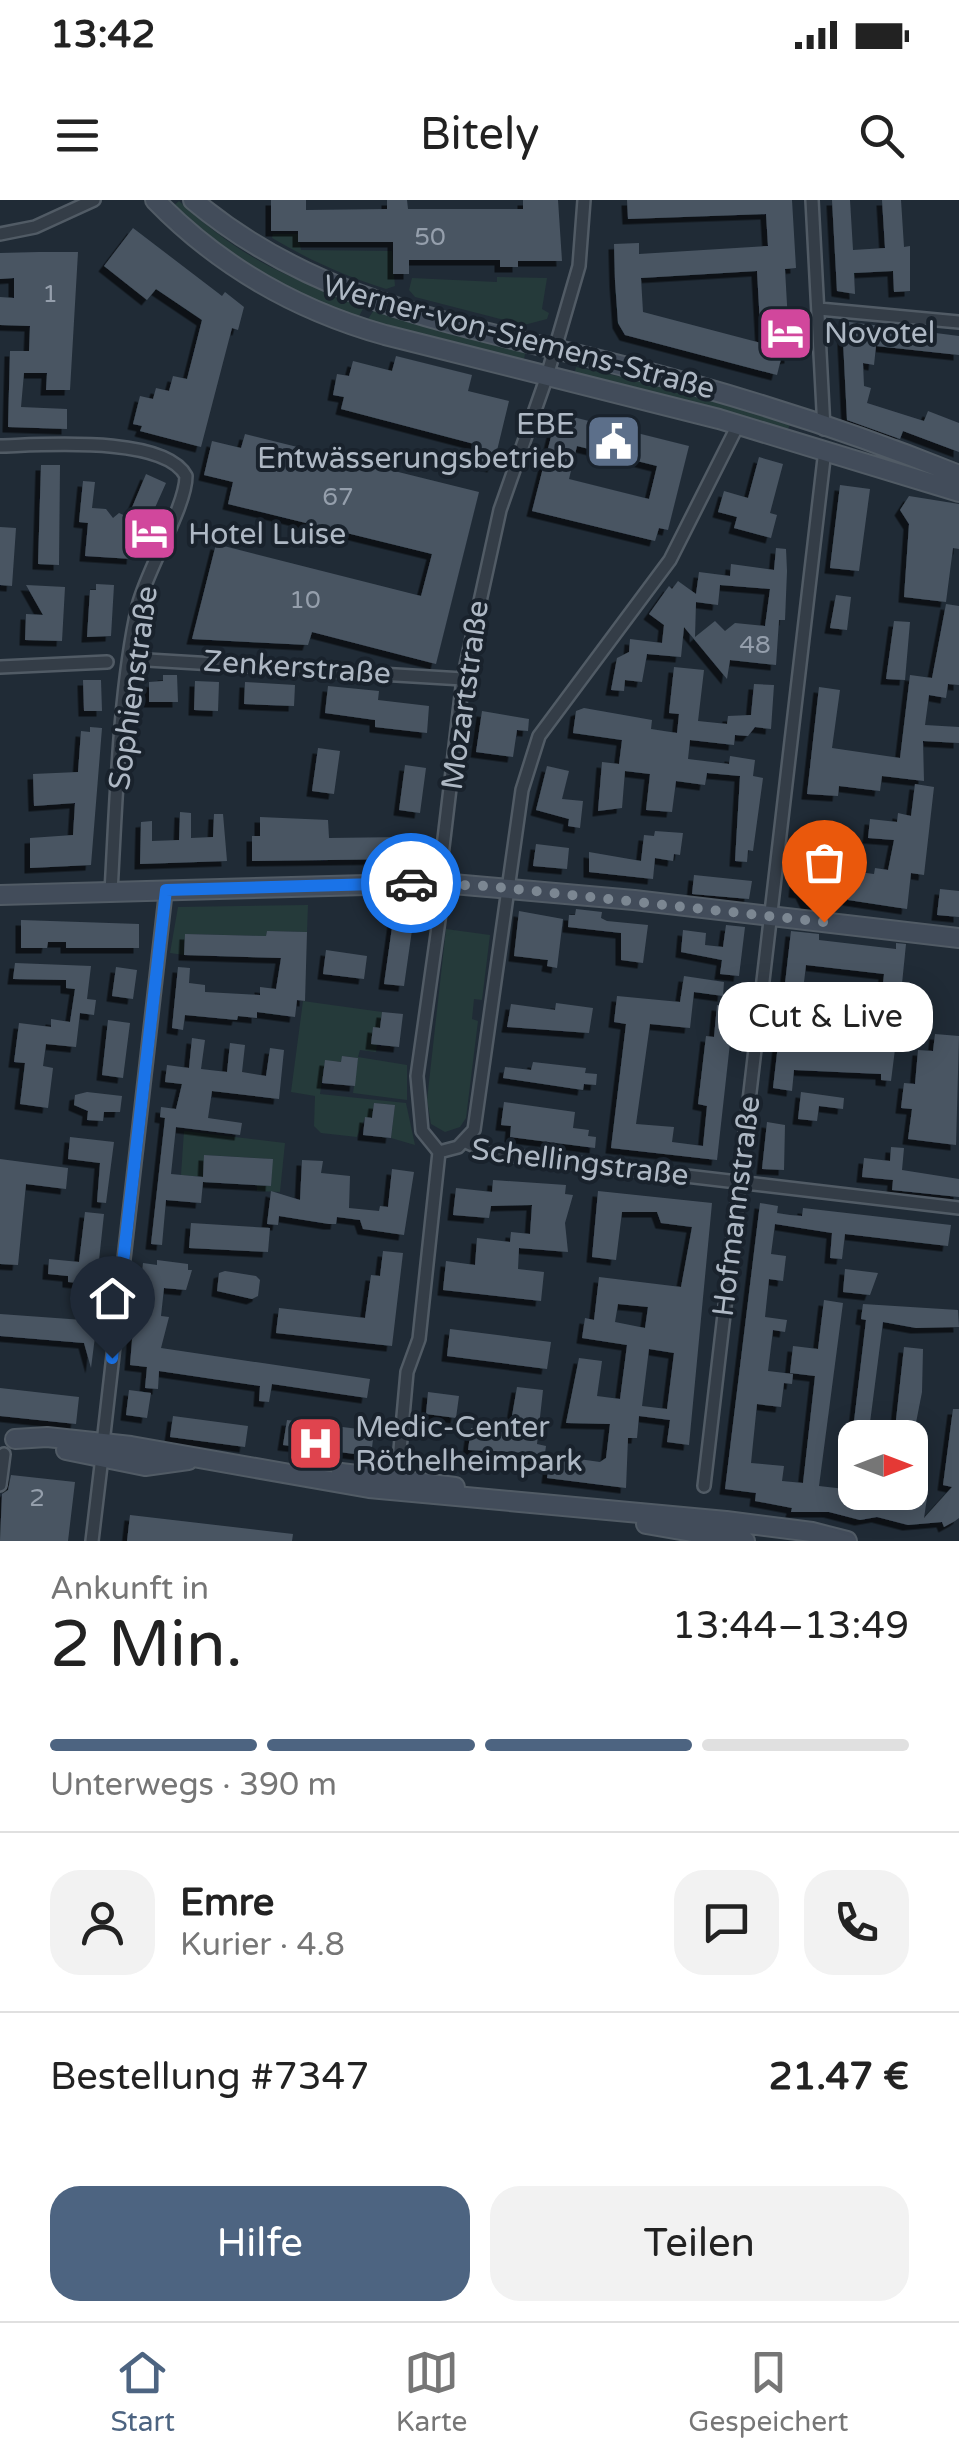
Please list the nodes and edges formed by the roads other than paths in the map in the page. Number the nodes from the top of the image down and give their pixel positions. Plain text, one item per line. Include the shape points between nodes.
1 (94, 200) edge
2 (155, 200) edge
3 (193, 200) edge
4 (584, 200) edge
5 (812, 200) edge
6 (0, 234) edge
7 (819, 309) junction
8 (959, 322) edge
9 (556, 348) junction
10 (547, 376) junction
11 (788, 416) junction
12 (738, 425) junction
13 (824, 429) junction
14 (782, 437) junction
15 (0, 446) edge
16 (825, 450) junction
17 (959, 475) edge
18 (959, 492) edge
19 (131, 659) junction
20 (107, 662) dead end
21 (0, 666) edge
22 (463, 679) junction
23 (441, 884) junction
24 (507, 888) junction
25 (166, 890) junction
26 (111, 892) junction
27 (0, 896) edge
28 (770, 916) junction
29 (959, 938) edge
30 (466, 1142) junction
31 (439, 1152) junction
32 (740, 1181) junction
33 (959, 1208) edge
34 (6, 1444) edge
35 (103, 1450) junction
36 (397, 1485) junction
37 (0, 1486) edge
38 (704, 1486) dead end
39 (698, 1534) edge
40 (836, 1540) edge
41 (92, 1541) edge
42 (745, 1541) edge
43 (848, 1541) edge

1 - 6 street via 35,227
2 - 10 street, Werner-von-Siemens-Straße via 239,271 301,306 385,336
3 - 9 street, Werner-von-Siemens-Straße via 253,248 326,284 372,302
4 - 9 street, Mozartstraße via 580,266
5 - 7 street
7 - 8 street
7 - 13 street
9 - 10 street, Mozartstraße
9 - 11 street, Werner-von-Siemens-Straße
10 - 12 street, Werner-von-Siemens-Straße
10 - 22 street, Mozartstraße via 500,510
11 - 13 street, Werner-von-Siemens-Straße
11 - 14 street via 793,430
12 - 14 street, Werner-von-Siemens-Straße
12 - 24 street via 670,560 540,736 524,778
13 - 17 street, Werner-von-Siemens-Straße
14 - 16 street, Werner-von-Siemens-Straße
15 - 19 street, Sophienstraße via 101,445 176,463 186,476 145,582
16 - 18 street, Werner-von-Siemens-Straße
16 - 28 street, Hofmannstraße
19 - 22 street, Zenkerstraße
19 - 26 street, Sophienstraße
20 - 21 street
22 - 23 street, Mozartstraße
23 - 24 street
23 - 25 street
23 - 31 street, Mozartstraße via 417,1076 419,1118
24 - 28 street
24 - 30 street via 478,1115
25 - 26 street
25 - 35 street
26 - 27 street
28 - 29 street
28 - 32 street, Hofmannstraße
30 - 31 street, Schellingstraße
30 - 32 street, Schellingstraße via 490,1153
31 - 36 street
32 - 33 street, Schellingstraße
32 - 38 street, Hofmannstraße
34 - 35 street via 47,1437
34 - 37 street
35 - 36 street via 157,1450 188,1460
35 - 41 street
36 - 39 street via 603,1511
39 - 40 street via 812,1532
39 - 42 street
40 - 43 street

